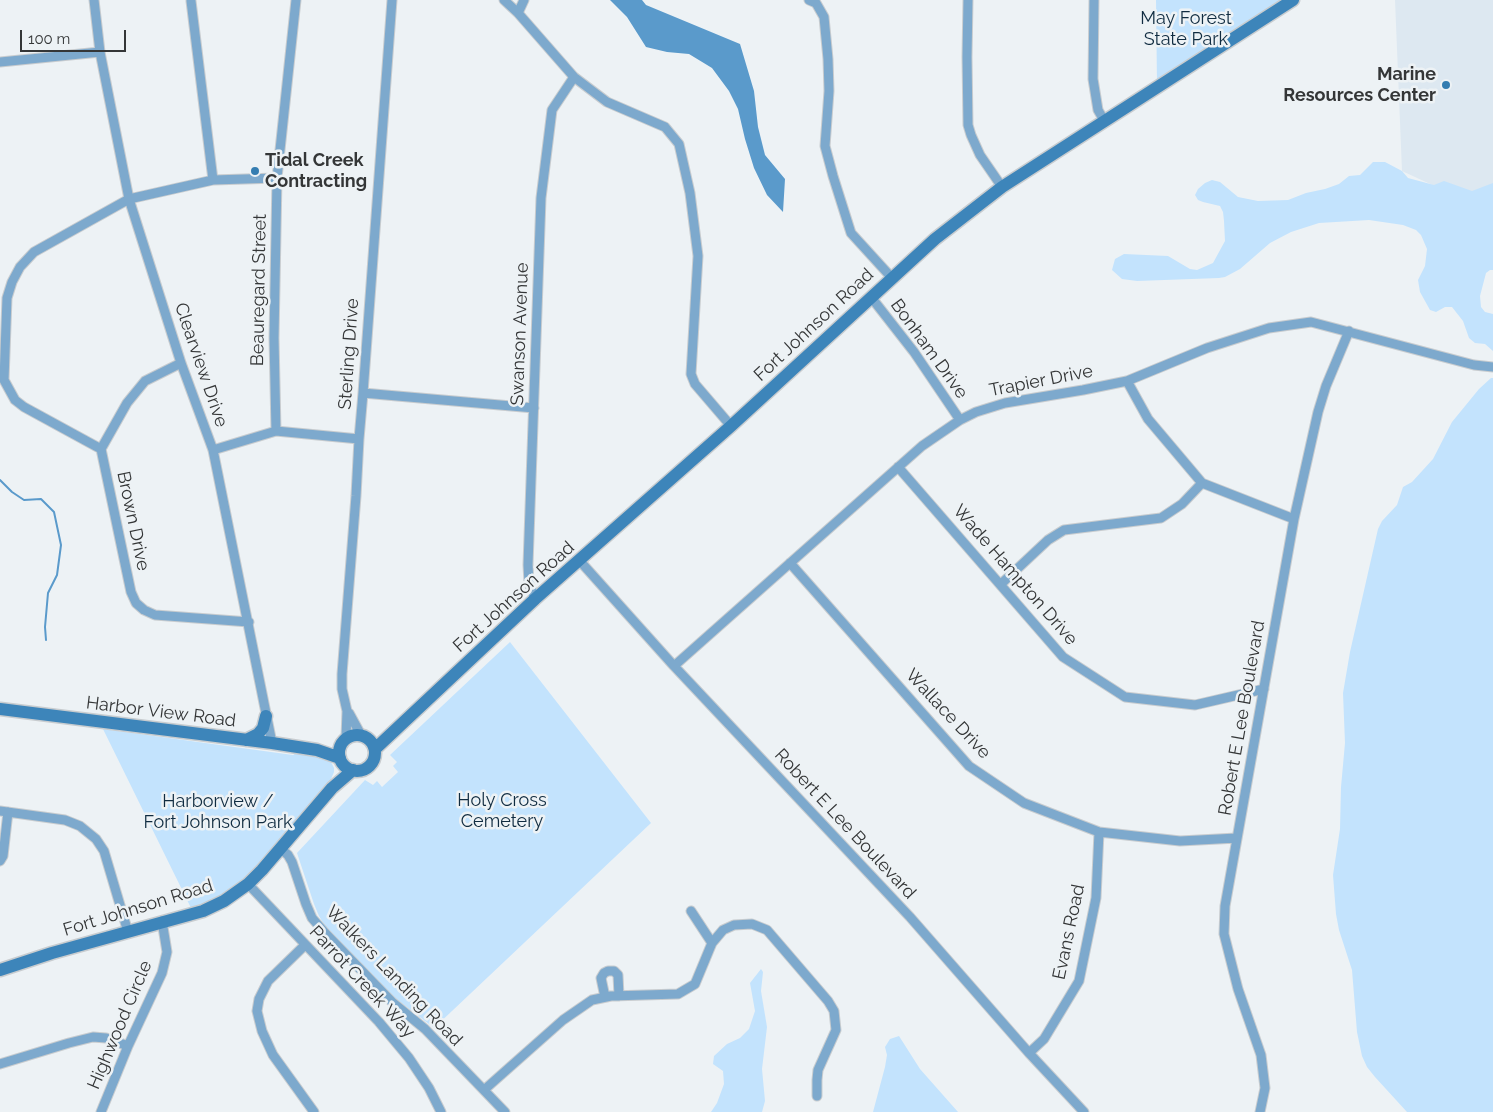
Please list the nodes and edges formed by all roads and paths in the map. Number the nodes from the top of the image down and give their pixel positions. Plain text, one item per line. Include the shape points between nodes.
1 (94, 0) edge
2 (192, 0) edge
3 (296, 0) edge
4 (392, 0) edge
5 (504, 0) edge
6 (524, 0) edge
7 (809, 0) edge
8 (968, 0) edge
9 (1094, 0) edge
10 (1293, 0) edge
11 (518, 13) junction
12 (100, 52) junction
13 (0, 62) edge
14 (574, 77) junction
15 (1105, 122) junction
16 (277, 178) junction
17 (213, 180) junction
18 (1002, 187) junction
19 (129, 199) junction
20 (892, 278) junction
21 (871, 297) junction
22 (1349, 331) junction
23 (2, 345) edge
24 (181, 363) junction
25 (1493, 367) edge
26 (1127, 381) junction
27 (364, 393) junction
28 (534, 408) junction
29 (960, 420) junction
30 (731, 426) junction
31 (276, 431) junction
32 (359, 439) junction
33 (101, 449) junction
34 (213, 450) junction
35 (898, 467) junction
36 (1202, 483) junction
37 (1294, 519) junction
38 (579, 560) junction
39 (790, 564) junction
40 (1001, 584) junction
41 (535, 599) junction
42 (249, 622) junction
43 (674, 666) junction
44 (1264, 689) junction
45 (0, 709) edge
46 (347, 711) junction
47 (266, 716) junction
48 (246, 740) junction
49 (344, 740) junction
50 (368, 741) junction
51 (272, 743) junction
52 (317, 750) junction
53 (340, 760) junction
54 (353, 770) junction
55 (332, 788) junction
56 (4, 812) edge
57 (1098, 832) junction
58 (1237, 838) junction
59 (281, 849) junction
60 (0, 861) edge
61 (248, 884) junction
62 (691, 910) dead end
63 (162, 921) junction
64 (128, 932) junction
65 (712, 943) junction
66 (305, 945) junction
67 (0, 970) edge
68 (618, 996) junction
69 (606, 997) junction
70 (128, 1046) junction
71 (1029, 1053) junction
72 (0, 1064) edge
73 (484, 1090) junction
74 (818, 1096) dead end
75 (101, 1112) edge
76 (314, 1112) edge
77 (441, 1112) edge
78 (505, 1112) edge
79 (1084, 1112) edge
80 (1260, 1112) edge

1 - 12 street, Clearview Drive
2 - 17 street
3 - 16 street, Beauregard Street
4 - 27 street, Sterling Drive
5 - 11 street
6 - 11 street
7 - 20 street via 816,3 824,17 829,91 825,146 833,176 851,234
8 - 18 street via 968,125 980,155
9 - 15 street via 1093,79 1098,110
10 - 15 street, Fort Johnson Road
11 - 14 street
12 - 13 street
12 - 19 street, Clearview Drive
14 - 28 street, Swanson Avenue via 552,110 542,188
14 - 30 street via 607,102 665,127 679,144 690,193 698,256 691,374 695,384
15 - 18 street, Fort Johnson Road
16 - 17 street
16 - 31 street, Beauregard Street
17 - 19 street
18 - 20 street, Fort Johnson Road
19 - 23 street via 34,252 20,267 7,298
19 - 24 street, Clearview Drive
20 - 21 street, Fort Johnson Road
21 - 29 street, Bonham Drive
21 - 30 street, Fort Johnson Road
22 - 25 street, Trapier Drive via 1474,365
22 - 26 street, Trapier Drive via 1311,322 1269,328 1208,348
22 - 37 street, Robert E Lee Boulevard via 1318,412
23 - 33 street via 4,380 15,400
24 - 33 street via 145,381
24 - 34 street, Clearview Drive
26 - 29 street, Trapier Drive via 1005,403
26 - 36 street via 1148,419
27 - 28 street
27 - 32 street, Sterling Drive
28 - 41 street, Swanson Avenue via 528,573
29 - 35 street, Trapier Drive
30 - 38 street, Fort Johnson Road
31 - 32 street
31 - 34 street
32 - 46 street, Sterling Drive via 342,674
33 - 42 street, Brown Drive via 136,603 155,615
34 - 42 street, Clearview Drive
35 - 39 street, Trapier Drive
35 - 40 street, Wade Hampton Drive
36 - 37 street
36 - 40 street via 1182,504 1161,518 1064,530 1048,540
37 - 44 street, Robert E Lee Boulevard
38 - 41 street, Fort Johnson Road
38 - 43 street, Robert E Lee Boulevard
39 - 43 street, Trapier Drive
39 - 57 street, Wallace Drive via 969,766 1024,803
40 - 44 street, Wade Hampton Drive via 1063,657 1125,697 1195,705
41 - 50 street, Fort Johnson Road via 398,727
42 - 47 street, Clearview Drive
43 - 71 street, Robert E Lee Boulevard via 910,917
44 - 58 street, Robert E Lee Boulevard
45 - 48 street, Harbor View Road
46 - 49 street, Sterling Drive
46 - 50 street, Sterling Drive
47 - 48 street via 263,728
47 - 51 street, Clearview Drive
48 - 51 street, Harbor View Road
49 - 50 street via 356,734
49 - 52 street, Harbor View Road via 332,748
49 - 53 street via 340,747
50 - 54 street via 375,758 363,770
51 - 52 street, Harbor View Road
52 - 53 street, Harbor View Road
53 - 54 street
53 - 55 street, Fort Johnson Road via 341,768
54 - 55 street, Fort Johnson Road
55 - 59 street, Fort Johnson Road
56 - 60 street via 3,856
56 - 64 street via 65,820 80,826 96,839 104,851
57 - 58 street, Wallace Drive via 1180,841
57 - 71 street, Evans Road via 1096,898 1080,980 1044,1039
58 - 80 street, Robert E Lee Boulevard via 1225,906 1224,934 1238,989 1261,1055 1265,1088
59 - 61 street, Fort Johnson Road
59 - 73 street, Walkers Landing Road via 292,862 312,918 392,1002 425,1029
61 - 63 street, Fort Johnson Road via 214,906
61 - 66 street, Parrot Creek Way
62 - 65 street
63 - 64 street, Fort Johnson Road
63 - 70 street, Highwood Circle via 166,952 164,966
64 - 67 street, Fort Johnson Road
65 - 68 street via 695,984 678,994
65 - 74 street via 723,930 734,925 752,924 767,930 828,1002 834,1011 836,1030 818,1070
66 - 76 street via 268,981 259,999 258,1010 272,1055
66 - 77 street, Parrot Creek Way via 409,1058
68 - 69 street
68 - 69 street via 618,974 608,971 601,978
69 - 73 street via 592,1000 563,1020
70 - 72 street via 93,1037
70 - 75 street, Highwood Circle
71 - 79 street, Robert E Lee Boulevard
73 - 78 street, Walkers Landing Road

